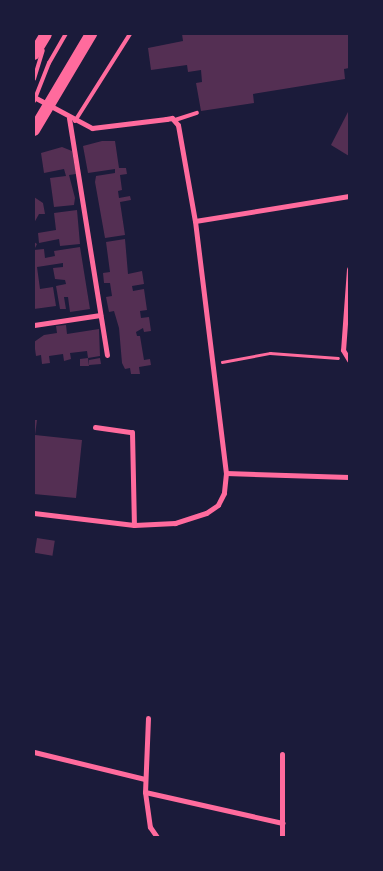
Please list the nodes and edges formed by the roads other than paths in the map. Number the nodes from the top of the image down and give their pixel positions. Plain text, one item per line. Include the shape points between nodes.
1 (47, 34) edge
2 (66, 34) edge
3 (91, 34) edge
4 (130, 34) edge
5 (34, 54) edge
6 (34, 79) edge
7 (34, 98) edge
8 (48, 106) junction
9 (197, 113) dead end
10 (69, 118) junction
11 (175, 120) junction
12 (75, 121) junction
13 (34, 130) edge
14 (349, 196) edge
15 (195, 221) junction
16 (349, 269) edge
17 (100, 315) junction
18 (34, 325) edge
19 (107, 355) dead end
20 (347, 358) edge
21 (95, 427) dead end
22 (226, 473) junction
23 (349, 477) edge
24 (34, 513) edge
25 (134, 525) junction
26 (148, 718) dead end
27 (34, 752) edge
28 (282, 754) dead end
29 (145, 779) junction
30 (145, 792) junction
31 (283, 823) junction
32 (157, 837) edge
33 (282, 837) edge

1 - 5 main road
1 - 6 lane
2 - 7 lane
3 - 8 main road
4 - 12 lane
7 - 8 street
8 - 10 street
8 - 13 main road
9 - 11 lane
10 - 12 street
10 - 17 street
11 - 12 street via 101,129
11 - 15 street via 181,132
14 - 15 street
15 - 22 street
16 - 20 street
17 - 18 street
17 - 19 street
21 - 25 street via 132,432
22 - 23 street
22 - 25 street via 223,497 212,510 175,523
24 - 25 street
26 - 29 street
27 - 29 street
28 - 31 street
29 - 30 street
30 - 31 street
30 - 32 street via 150,827
31 - 33 street

